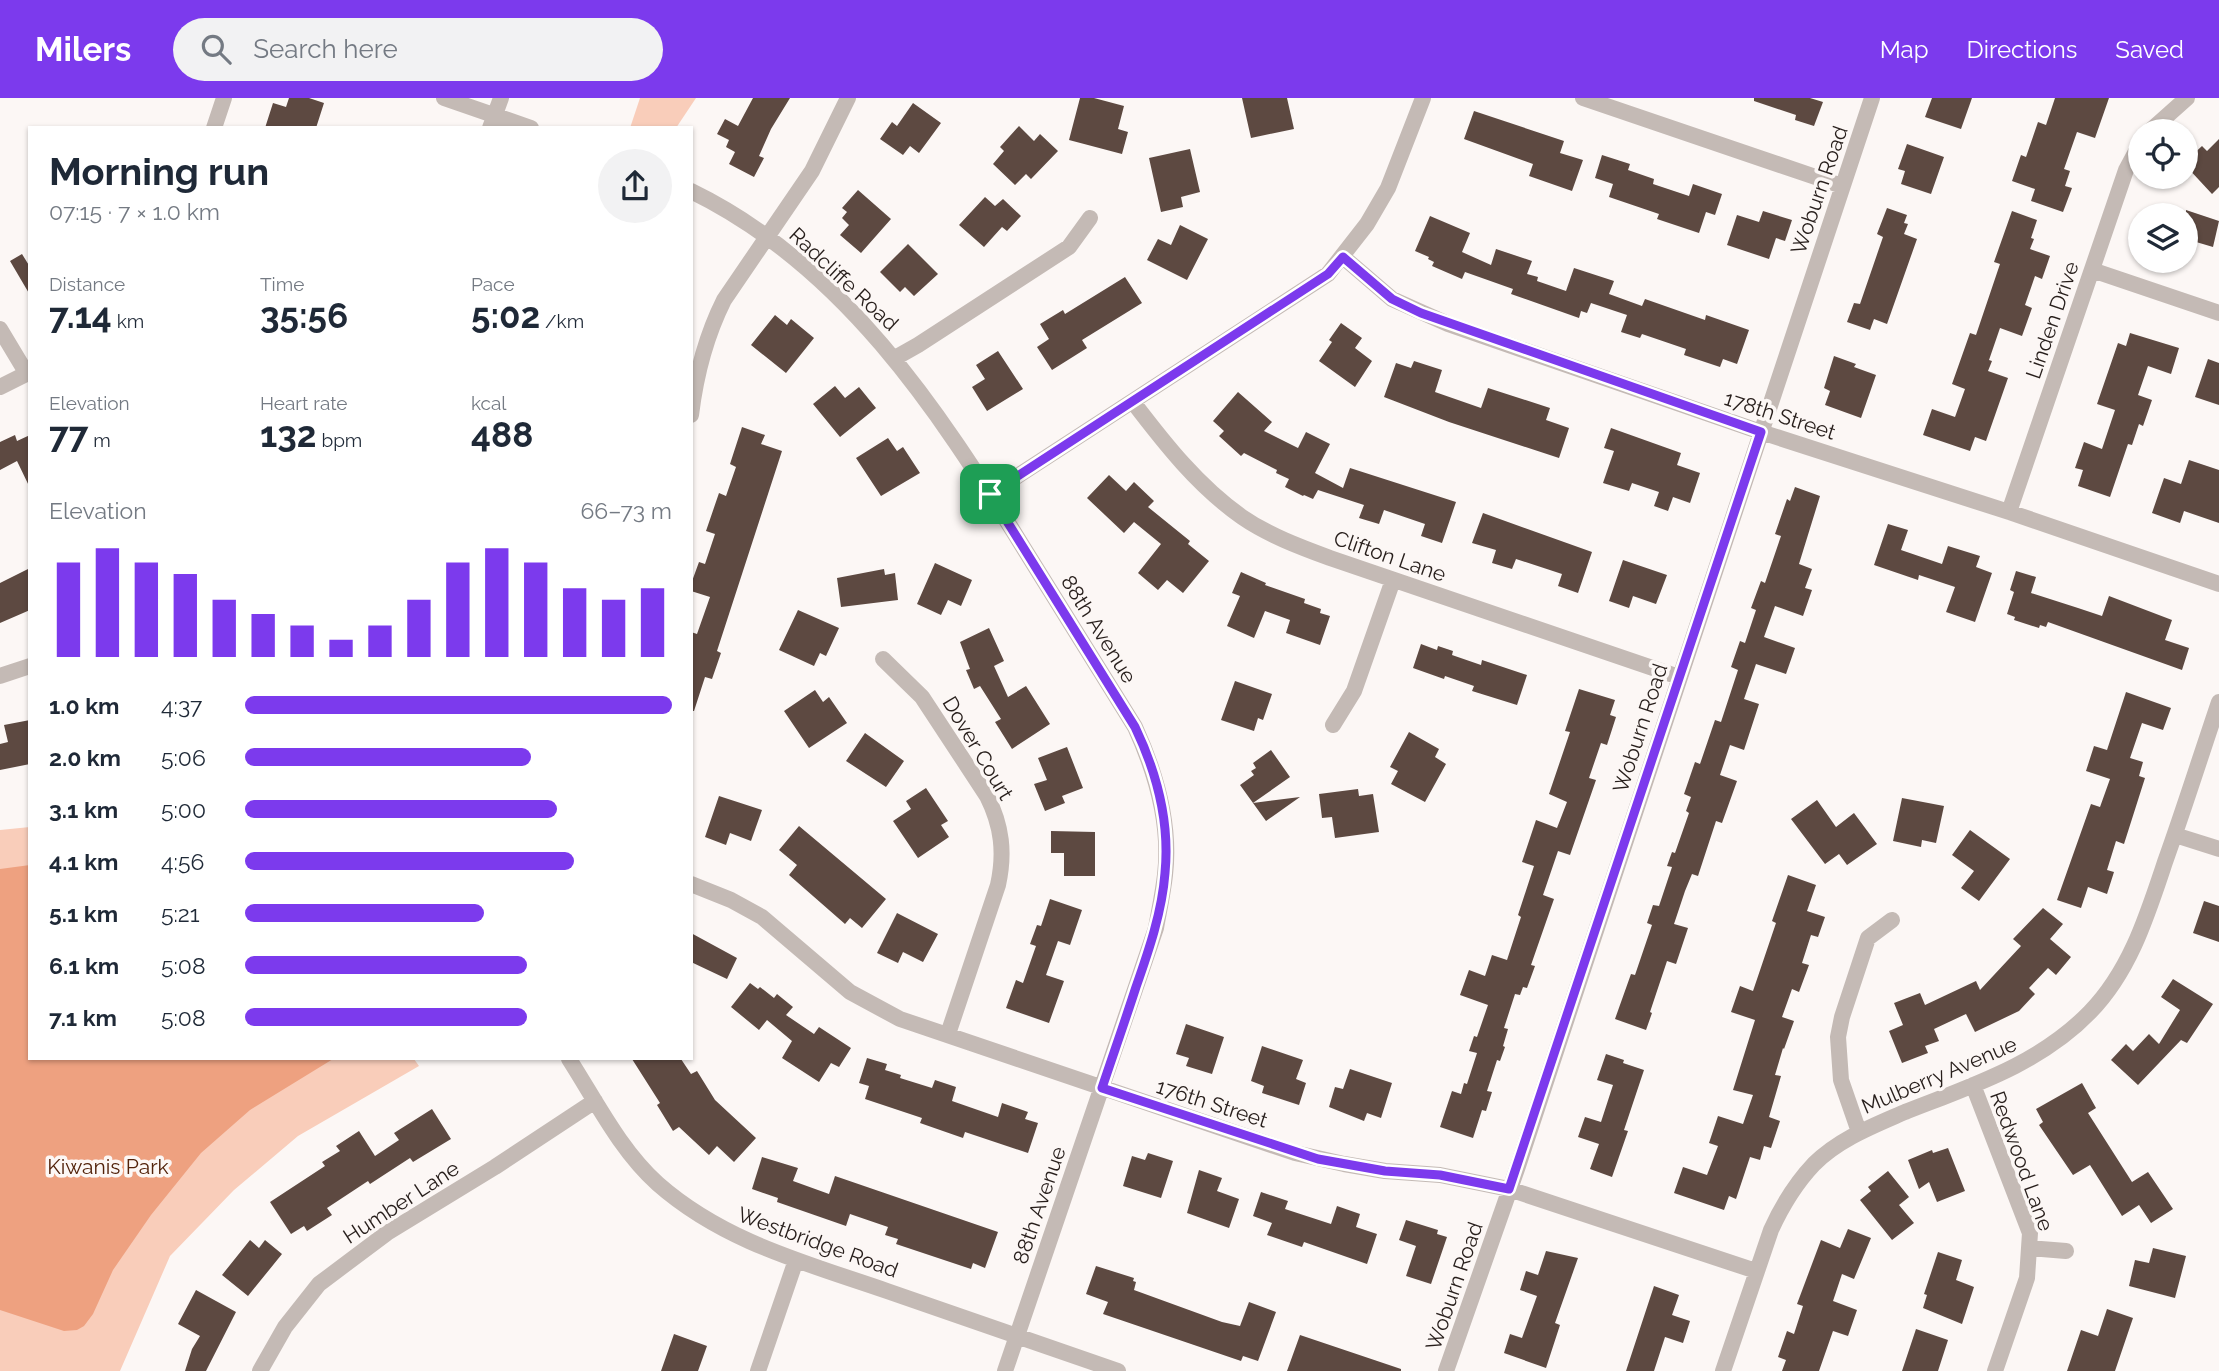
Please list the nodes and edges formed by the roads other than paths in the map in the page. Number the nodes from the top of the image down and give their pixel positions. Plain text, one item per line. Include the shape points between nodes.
1 (224, 98) edge
2 (443, 98) edge
3 (500, 98) edge
4 (848, 98) edge
5 (1423, 98) edge
6 (1583, 98) edge
7 (1872, 98) edge
8 (2187, 98) edge
9 (2163, 119) edge
10 (493, 122) edge
11 (215, 126) edge
12 (518, 126) edge
13 (2128, 166) edge
14 (1842, 186) junction
15 (693, 192) edge
16 (1090, 218) dead end
17 (768, 236) junction
18 (1343, 257) junction
19 (2092, 270) junction
20 (2219, 313) edge
21 (0, 328) edge
22 (895, 358) junction
23 (28, 373) edge
24 (0, 387) edge
25 (693, 401) edge
26 (1133, 402) junction
27 (1761, 432) junction
28 (990, 494) junction
29 (2009, 512) junction
30 (1393, 580) junction
31 (2219, 583) edge
32 (883, 659) dead end
33 (28, 667) edge
34 (0, 676) edge
35 (1679, 677) junction
36 (2219, 702) edge
37 (1333, 725) dead end
38 (2175, 835) junction
39 (2219, 849) edge
40 (693, 885) edge
41 (1892, 920) dead end
42 (948, 1034) junction
43 (570, 1060) edge
44 (1972, 1085) junction
45 (1102, 1088) junction
46 (596, 1101) junction
47 (1859, 1132) junction
48 (1509, 1189) junction
49 (2030, 1248) junction
50 (2066, 1251) dead end
51 (796, 1260) junction
52 (1756, 1271) junction
53 (1017, 1336) junction
54 (260, 1371) edge
55 (758, 1371) edge
56 (1004, 1371) edge
57 (1118, 1371) edge
58 (1446, 1371) edge
59 (1723, 1371) edge
60 (1995, 1371) edge

1 - 11 street
2 - 10 street
3 - 10 street
4 - 17 street via 812,172
5 - 18 street via 1388,188
6 - 14 street
7 - 14 street, Woburn Road
8 - 9 street
10 - 12 street
13 - 19 street, Linden Drive
14 - 27 street, Woburn Road
15 - 17 street, Radcliffe Road
16 - 22 street via 1069,247
17 - 22 street, Radcliffe Road via 825,284
17 - 25 street via 724,300 708,333
18 - 26 street via 1328,274
18 - 27 street, 178th Street via 1392,299 1421,313
19 - 20 street
19 - 29 street, Linden Drive
21 - 23 street
22 - 28 street, Radcliffe Road
23 - 24 street
26 - 28 street
26 - 30 street, Clifton Lane via 1196,478 1242,517 1301,548
27 - 29 street, 178th Street
27 - 35 street, Woburn Road
28 - 45 street, 88th Avenue via 1135,727 1159,790 1166,873 1156,929
29 - 31 street, 178th Street
30 - 35 street, Clifton Lane
30 - 37 street via 1354,691
32 - 42 street, Dover Court via 922,697 986,796 1001,836 998,885
33 - 34 street
35 - 48 street, Woburn Road
36 - 38 street, Mulberry Avenue
38 - 39 street
38 - 44 street, Mulberry Avenue via 2137,940 2110,989 2089,1013 2036,1056
40 - 42 street, 176th Street via 762,917 830,976 875,1007
41 - 47 street via 1868,937 1842,1017 1841,1080
42 - 45 street, 176th Street
43 - 46 street, Westbridge Road
44 - 47 street, Mulberry Avenue
44 - 49 street, Redwood Lane via 2030,1233
45 - 48 street, 176th Street via 1318,1159
45 - 53 street, 88th Avenue
46 - 51 street, Westbridge Road via 633,1157 683,1204 729,1233
46 - 54 street, Humber Lane via 387,1233 319,1284 285,1327
47 - 52 street, Mulberry Avenue via 1814,1164 1770,1230
48 - 52 street, 176th Street
48 - 58 street, Woburn Road
49 - 50 street
49 - 60 street, Redwood Lane via 2028,1278
51 - 53 street, Westbridge Road
51 - 55 street
52 - 59 street, Mulberry Avenue
53 - 56 street, 88th Avenue
53 - 57 street, Westbridge Road

